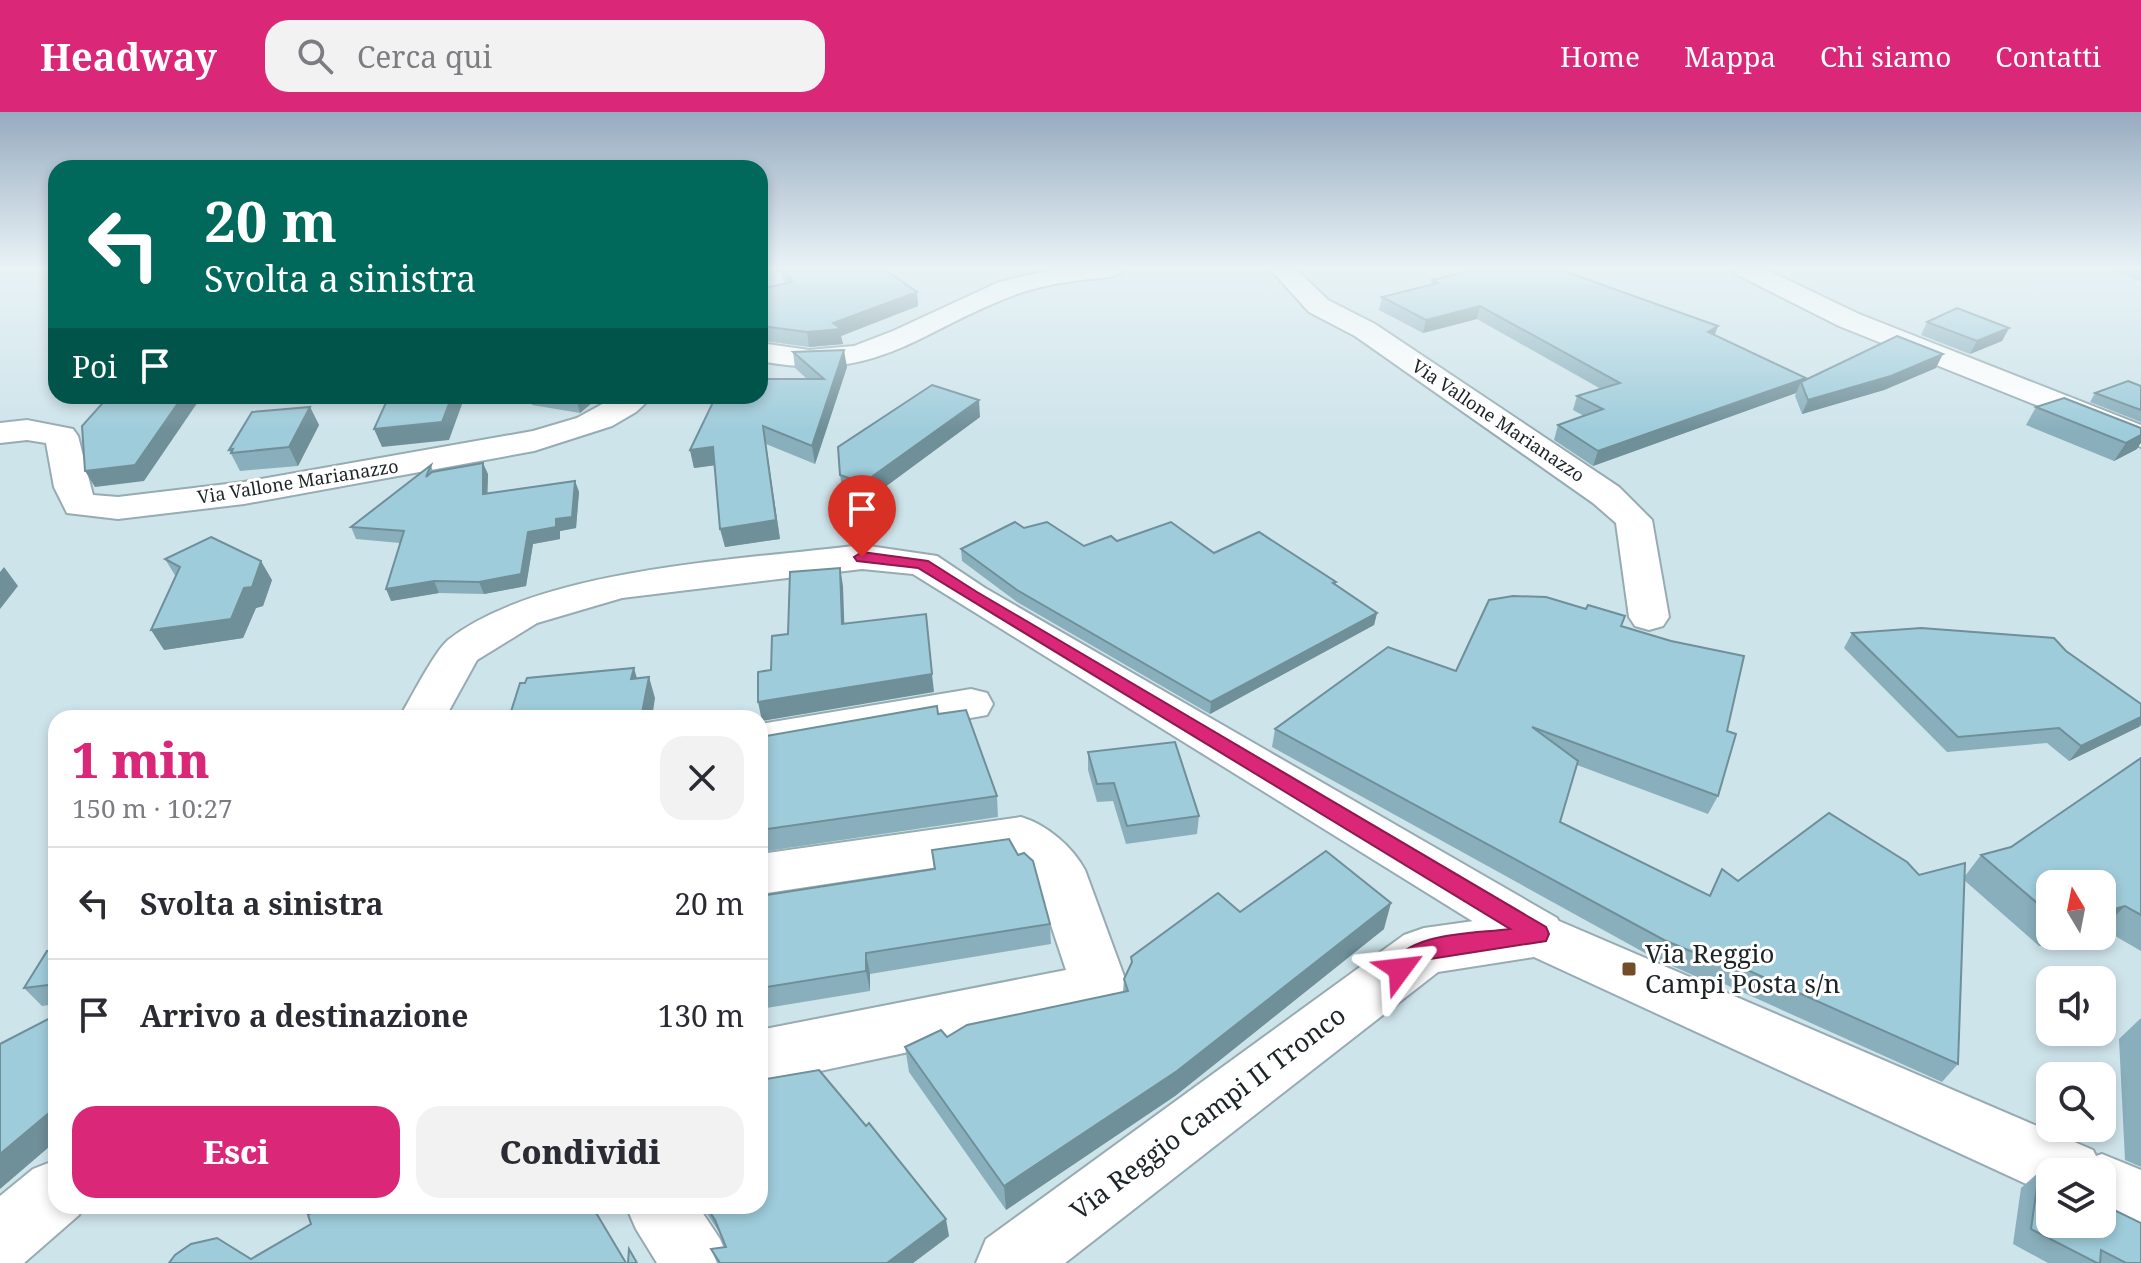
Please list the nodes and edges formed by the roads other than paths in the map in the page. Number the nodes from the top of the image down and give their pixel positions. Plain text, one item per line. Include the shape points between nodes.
1 (928, 323) edge
2 (1344, 323) edge
3 (1856, 323) edge
4 (768, 353) edge
5 (627, 404) edge
6 (0, 433) edge
7 (2141, 437) edge
8 (1649, 617) dead end
9 (971, 704) dead end
10 (427, 710) edge
11 (768, 739) edge
12 (768, 873) edge
13 (1538, 934) junction
14 (768, 1055) edge
15 (2039, 1158) edge
16 (2116, 1192) edge
17 (48, 1199) edge
18 (2141, 1204) edge
19 (664, 1214) edge
20 (0, 1239) edge
21 (696, 1263) edge
22 (1010, 1263) edge

1 - 4 street via 853,355 804,360
2 - 8 street, Via Vallone Marianazzo via 1377,338 1606,495 1634,520
3 - 7 street
5 - 6 street, Via Vallone Marianazzo via 581,429 534,441 244,493 118,508 80,505 61,436 27,430
9 - 11 street
10 - 13 street via 461,651 523,614 619,587 862,557 923,564
12 - 14 street via 1021,836 1059,870 1100,987
13 - 15 street
13 - 22 street, Via Reggio Campi II Tronco via 1424,951
16 - 18 street
17 - 20 street
19 - 21 street

